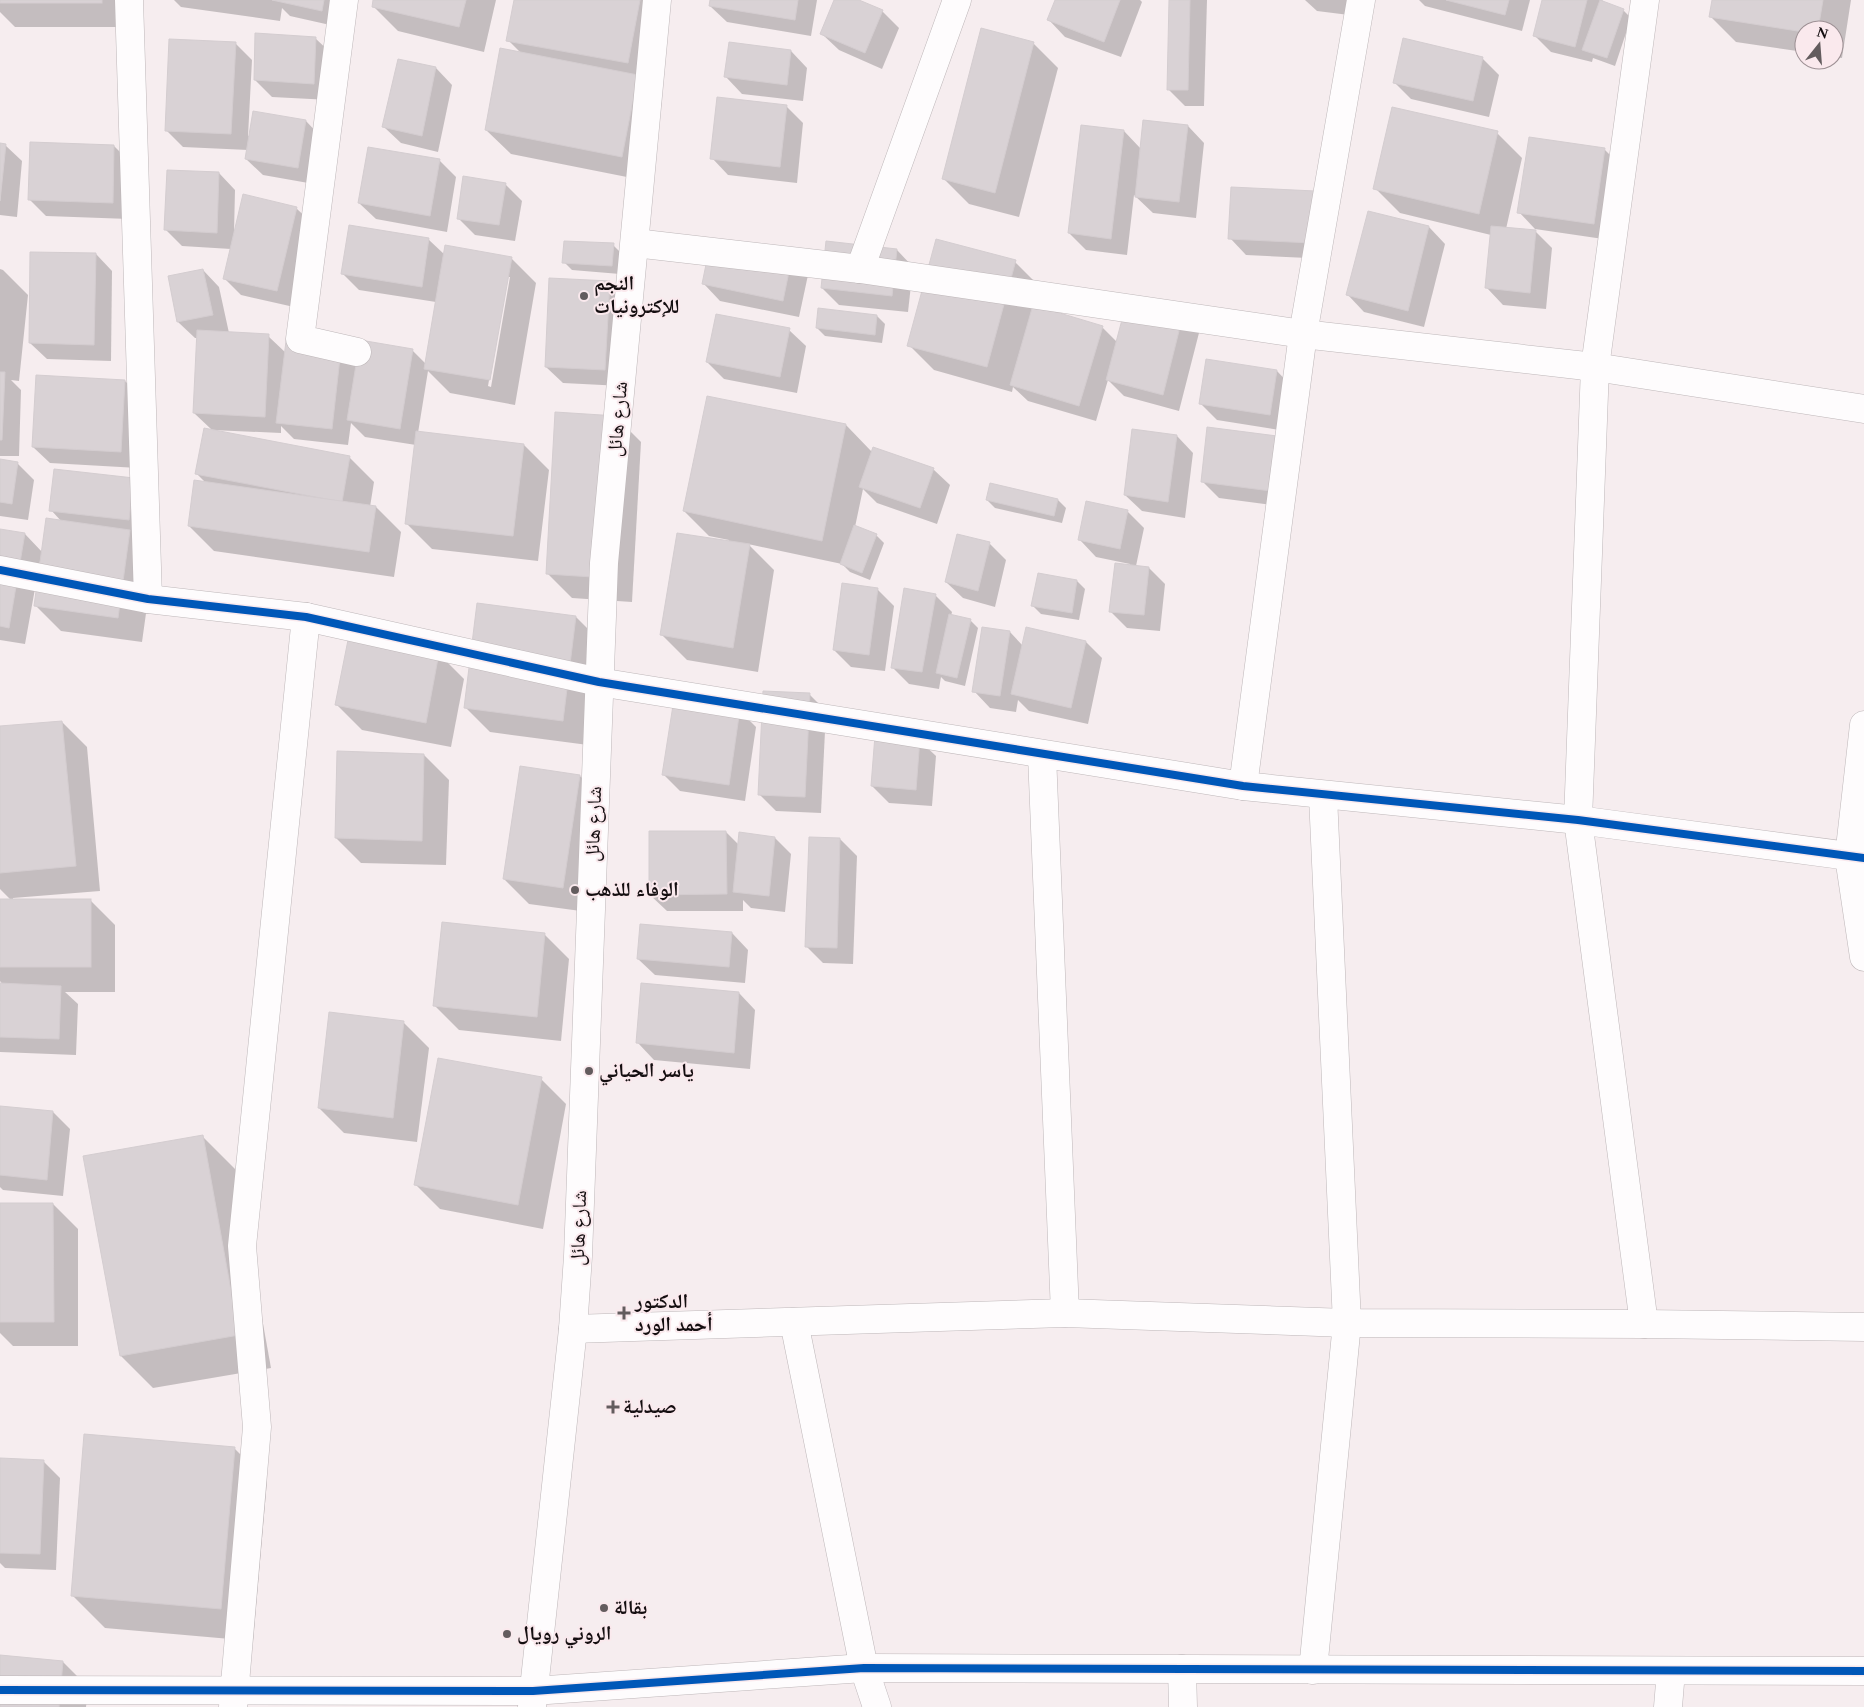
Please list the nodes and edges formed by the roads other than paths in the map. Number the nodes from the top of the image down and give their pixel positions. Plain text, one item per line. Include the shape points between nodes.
1 (129, 0) edge
2 (344, 0) edge
3 (657, 0) edge
4 (957, 0) edge
5 (1361, 0) edge
6 (1646, 0) edge
7 (634, 243) junction
8 (860, 269) junction
9 (1303, 334) junction
10 (358, 352) dead end
11 (1595, 367) junction
12 (1864, 409) edge
13 (0, 570) edge
14 (148, 599) junction
15 (306, 617) junction
16 (598, 682) junction
17 (1864, 725) edge
18 (1042, 755) junction
19 (1243, 786) junction
20 (1323, 796) junction
21 (1578, 820) junction
22 (1857, 858) edge
23 (1864, 958) edge
24 (1065, 1313) junction
25 (794, 1322) junction
26 (1347, 1323) junction
27 (1644, 1324) junction
28 (1864, 1327) edge
29 (573, 1329) junction
30 (864, 1668) junction
31 (1182, 1670) junction
32 (1313, 1670) junction
33 (1670, 1670) junction
34 (1864, 1671) edge
35 (0, 1690) edge
36 (234, 1699) edge
37 (532, 1699) edge
38 (877, 1707) edge
39 (1183, 1707) edge
40 (1668, 1707) edge

1 - 14 street
2 - 10 street via 300,339
3 - 7 street, شارع هائل
4 - 8 street
5 - 9 street
6 - 11 street
7 - 8 street
7 - 16 street, شارع هائل via 604,563
8 - 9 street
9 - 11 street
9 - 19 street
11 - 12 street
11 - 21 street
13 - 14 street
14 - 15 street
15 - 16 street
15 - 36 street via 242,1246 257,1427
16 - 18 street
16 - 29 street, شارع هائل
17 - 22 street
18 - 19 street
18 - 24 street
19 - 20 street
20 - 21 street
20 - 26 street
21 - 22 street
21 - 27 street
22 - 23 street
24 - 25 street
24 - 26 street
25 - 29 street
25 - 30 street
26 - 27 street
26 - 32 street
27 - 28 street
29 - 37 street, شارع هائل
30 - 31 street
30 - 37 street
30 - 38 street
31 - 32 street
31 - 39 street
32 - 33 street
33 - 34 street
33 - 40 street
35 - 36 street
36 - 37 street

